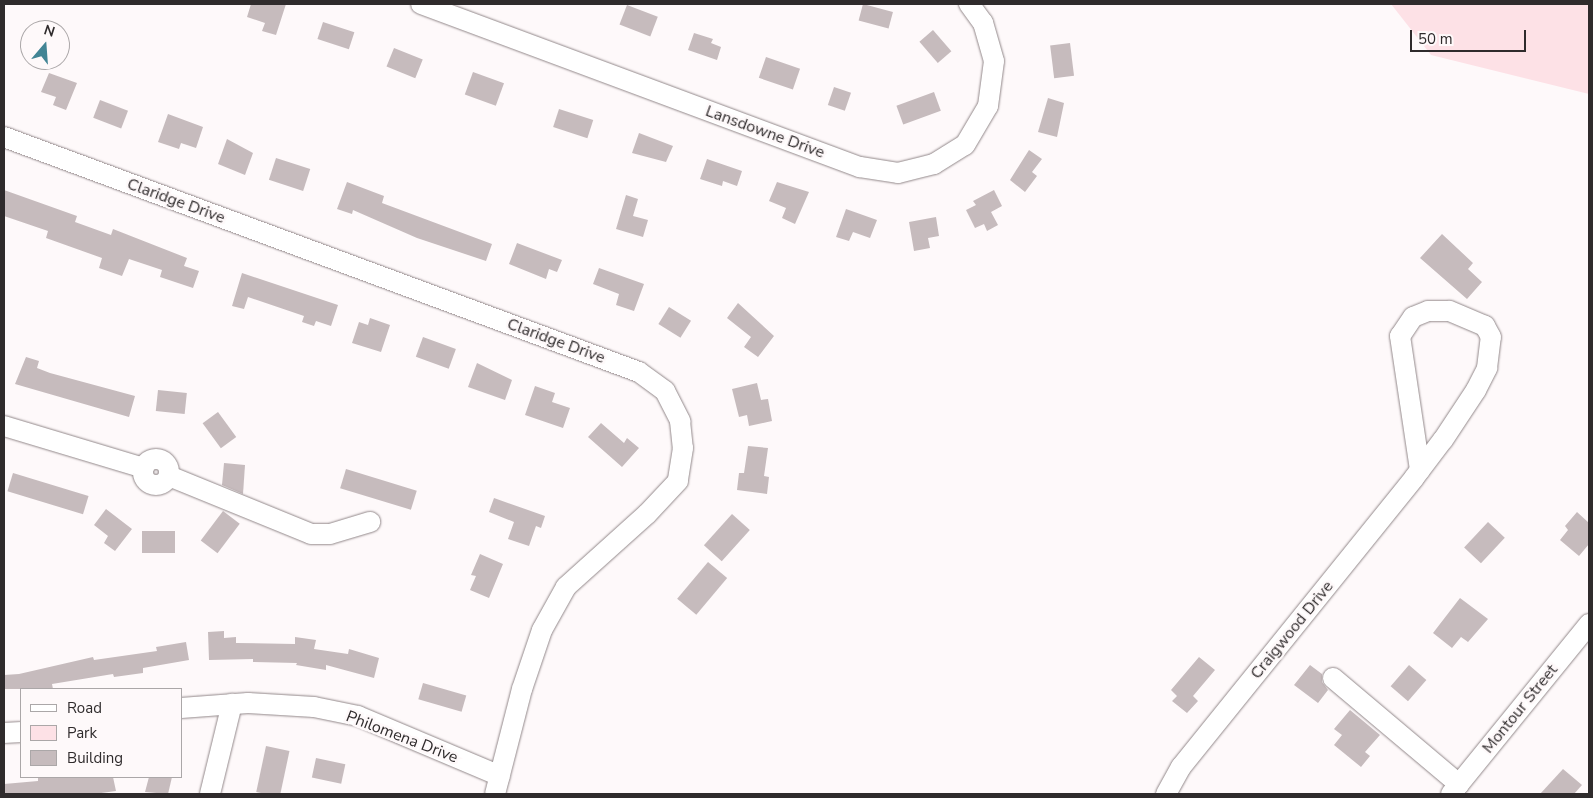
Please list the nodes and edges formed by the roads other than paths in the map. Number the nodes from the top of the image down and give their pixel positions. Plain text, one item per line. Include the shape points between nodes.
1 (421, 4) edge
2 (969, 4) edge
3 (4, 137) edge
4 (4, 426) edge
5 (1420, 470) junction
6 (370, 522) dead end
7 (1589, 624) edge
8 (1333, 678) dead end
9 (232, 704) junction
10 (182, 708) edge
11 (20, 732) edge
12 (4, 733) edge
13 (498, 785) edge
14 (1455, 789) edge
15 (1167, 793) edge
16 (210, 794) edge

1 - 2 street, Lansdowne Drive via 860,167 898,173 934,164 965,145 988,106 994,61 983,22
3 - 13 street, Claridge Drive via 639,372 665,391 680,421 683,448 678,481 648,514 566,587 542,630 524,680
4 - 6 street via 144,468 145,479 152,485 162,484 169,476 311,534 330,534
5 - 5 street, Craigwood Drive via 1400,336 1414,317 1428,311 1449,311 1485,326 1491,337 1487,368 1476,390
5 - 15 street, Craigwood Drive via 1181,767
7 - 14 street, Montour Street
8 - 14 street
9 - 10 street, Philomena Drive
9 - 13 street, Philomena Drive via 314,708 358,716
9 - 16 street
11 - 12 street

